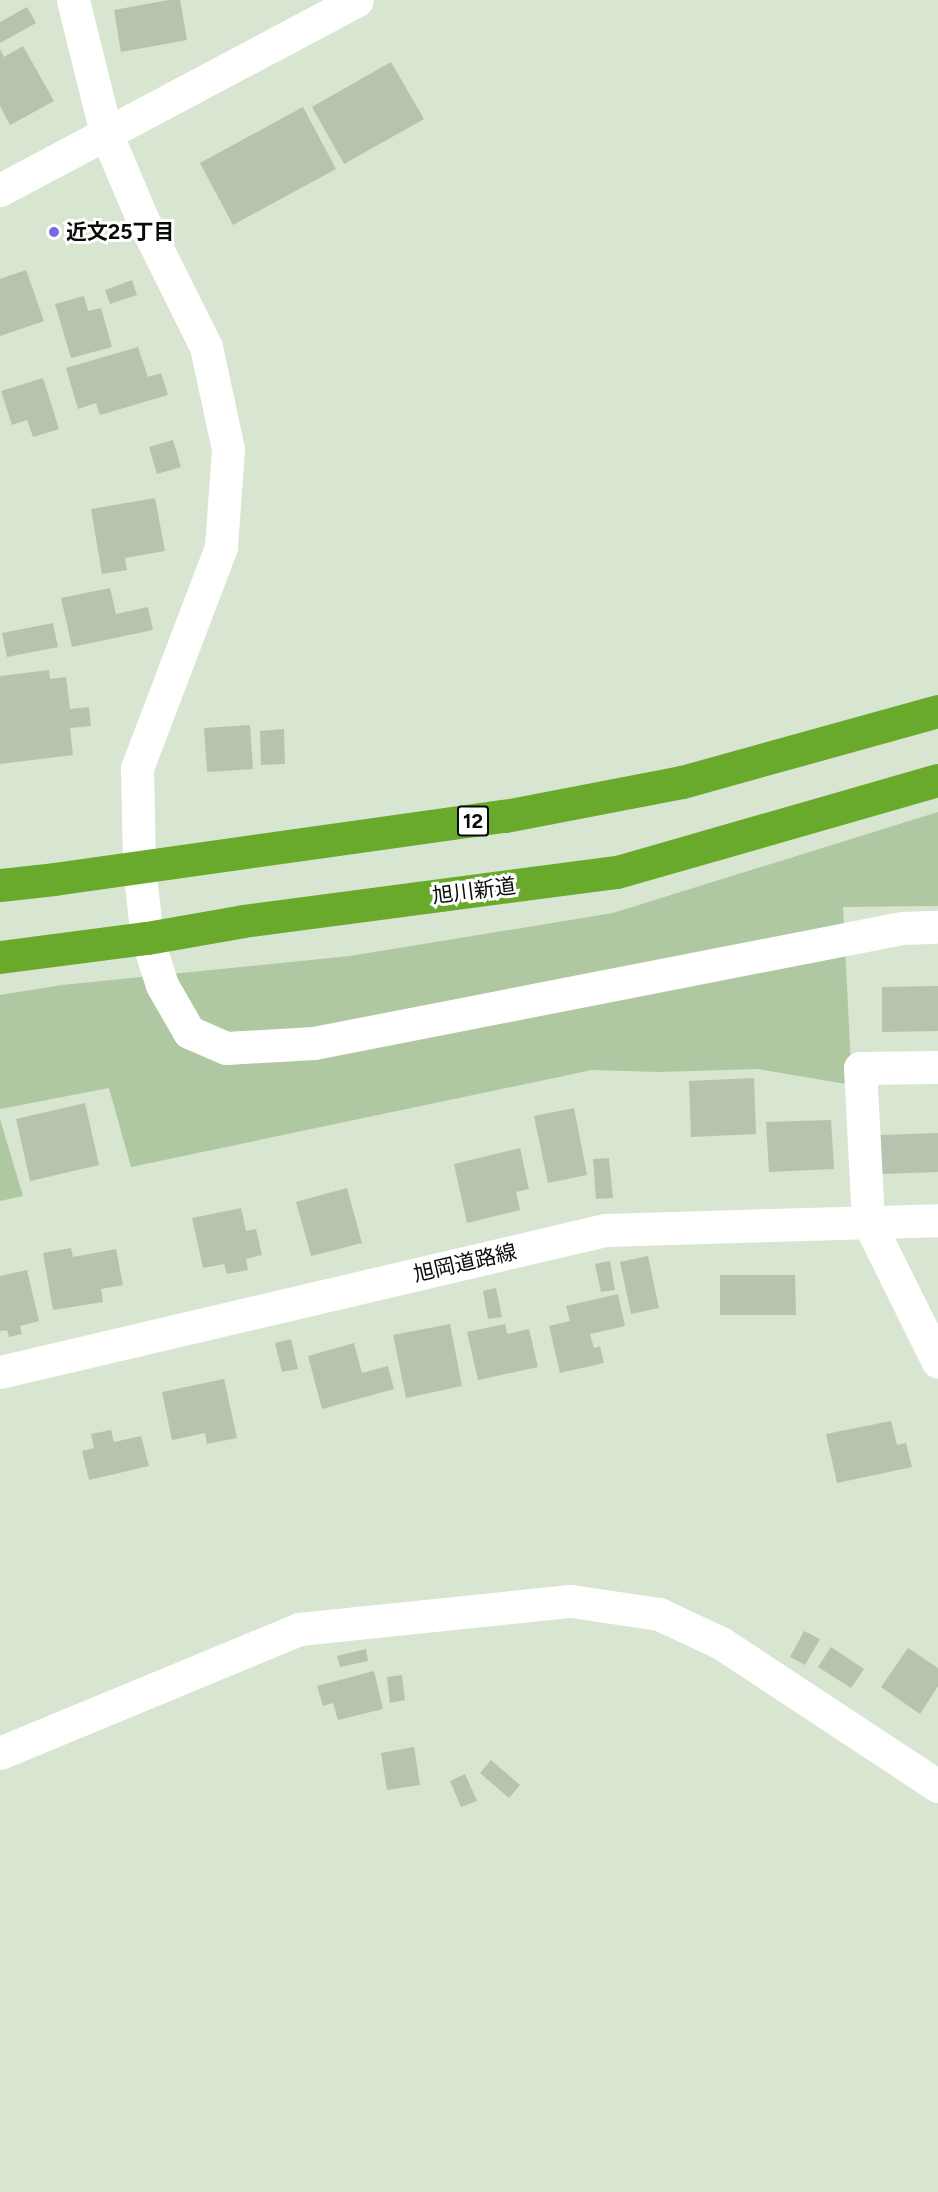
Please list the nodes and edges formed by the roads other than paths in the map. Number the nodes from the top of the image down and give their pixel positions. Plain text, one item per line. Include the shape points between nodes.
1 (73, 0) edge
2 (357, 0) edge
3 (106, 133) junction
4 (0, 190) edge
5 (938, 711) edge
6 (938, 780) edge
7 (139, 867) junction
8 (0, 885) edge
9 (938, 927) edge
10 (147, 938) junction
11 (0, 957) edge
12 (938, 1067) edge
13 (938, 1220) edge
14 (868, 1221) junction
15 (938, 1362) edge
16 (0, 1372) edge
17 (0, 1753) edge
18 (938, 1786) edge

1 - 3 street
2 - 3 street
3 - 4 street
3 - 7 street via 141,216 206,347 228,449 221,547 137,768
5 - 7 highway, 12 via 682,782 505,816
6 - 10 highway, 旭川新道 via 617,872
7 - 8 highway, 12
7 - 10 street
9 - 10 street via 903,928 314,1043 226,1048 189,1032 162,985
10 - 11 highway, 旭川新道
12 - 14 street via 860,1068
13 - 14 street, 旭岡道路線
14 - 15 street
14 - 16 street, 旭岡道路線 via 605,1230
17 - 18 street via 299,1629 571,1601 659,1614 721,1643

